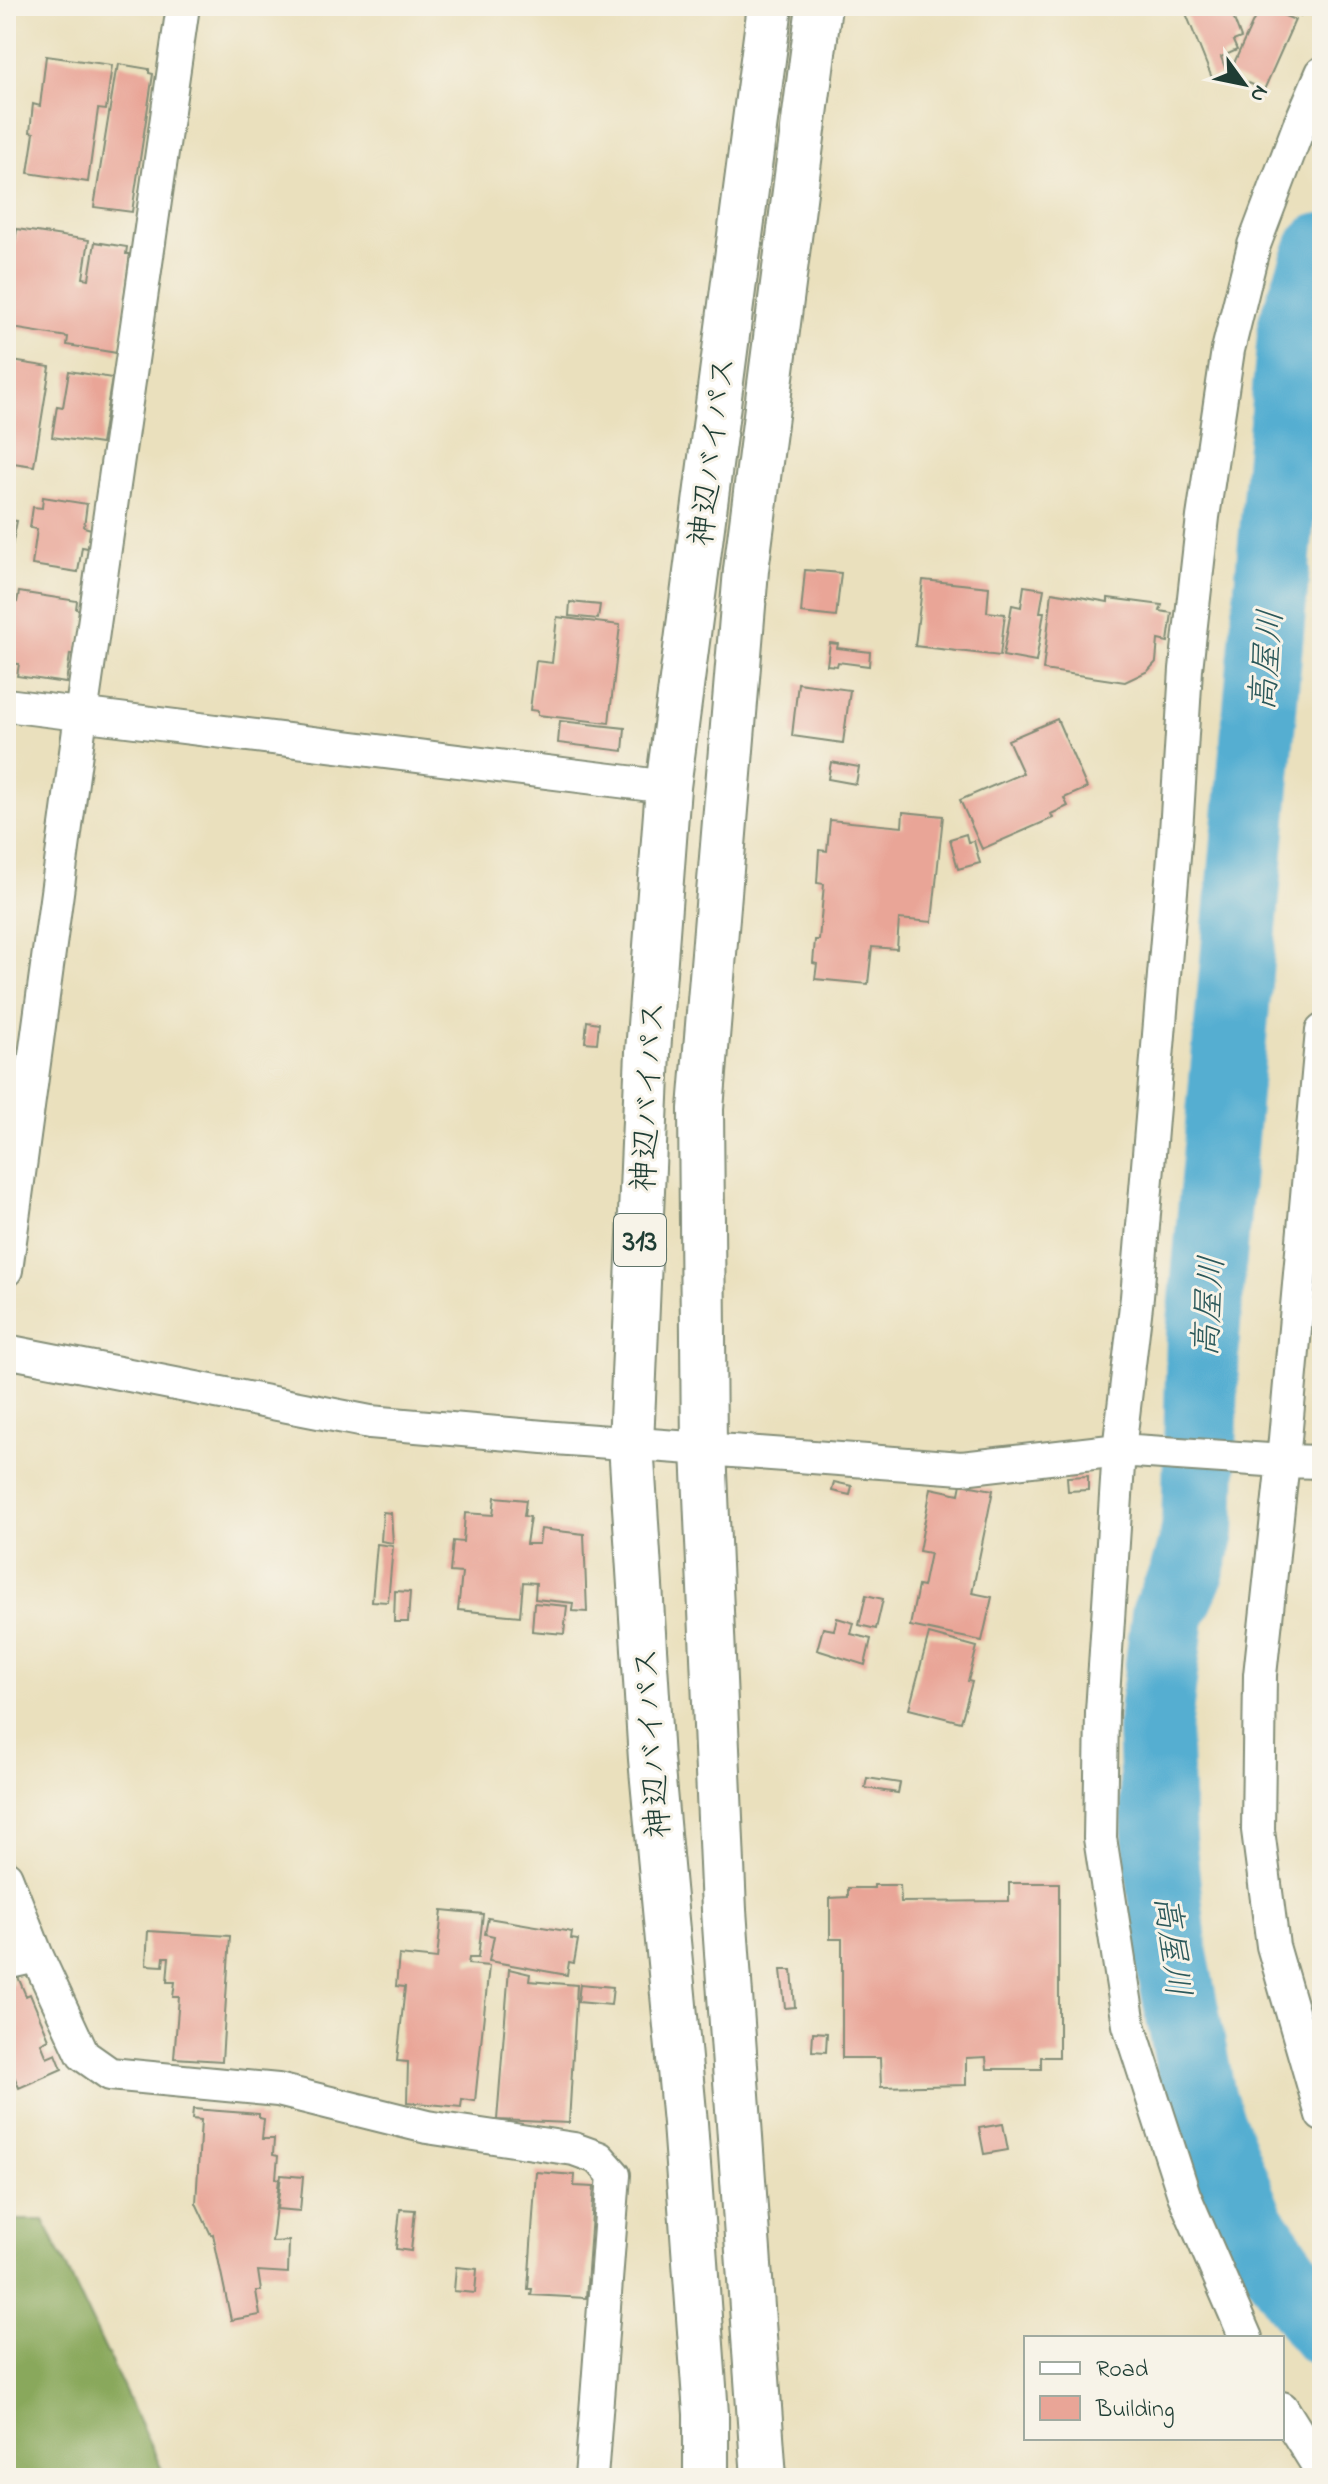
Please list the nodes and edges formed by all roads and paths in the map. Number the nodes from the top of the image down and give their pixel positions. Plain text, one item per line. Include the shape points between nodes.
1 (183, 6) edge
2 (770, 6) edge
3 (819, 6) edge
4 (1322, 73) edge
5 (6, 705) edge
6 (81, 715) junction
7 (668, 787) junction
8 (1322, 1031) edge
9 (6, 1270) edge
10 (6, 1351) edge
11 (631, 1444) junction
12 (704, 1449) junction
13 (1130, 1451) junction
14 (1278, 1461) junction
15 (1322, 1462) edge
16 (6, 1877) edge
17 (21, 1959) edge
18 (1322, 2115) edge
19 (1245, 2336) edge
20 (1284, 2411) edge
21 (1322, 2472) edge
22 (591, 2478) edge
23 (706, 2478) edge
24 (764, 2478) edge

1 - 6 street
2 - 7 highway, 神辺バイパス / 313
3 - 12 highway, 神辺バイパス / 313 via 746,570 701,1109
4 - 13 street via 1254,245 1228,350 1203,517 1186,669 1137,1297
5 - 6 street
6 - 7 street
6 - 9 street
7 - 11 highway, 神辺バイパス / 313 via 648,1052
8 - 14 street
10 - 11 street via 370,1422
11 - 12 street
11 - 23 highway, 神辺バイパス / 313 via 651,1759 686,2138
12 - 13 street via 962,1468
12 - 24 highway, 神辺バイパス / 313 via 724,1910
13 - 14 street
13 - 19 street via 1102,1712 1100,1838 1129,2025 1184,2195
14 - 15 street
14 - 18 street via 1260,1675 1258,1830 1273,1946
16 - 17 street
17 - 22 street via 83,2055 110,2074 278,2090 427,2127 574,2149 599,2158 614,2175
20 - 21 street

